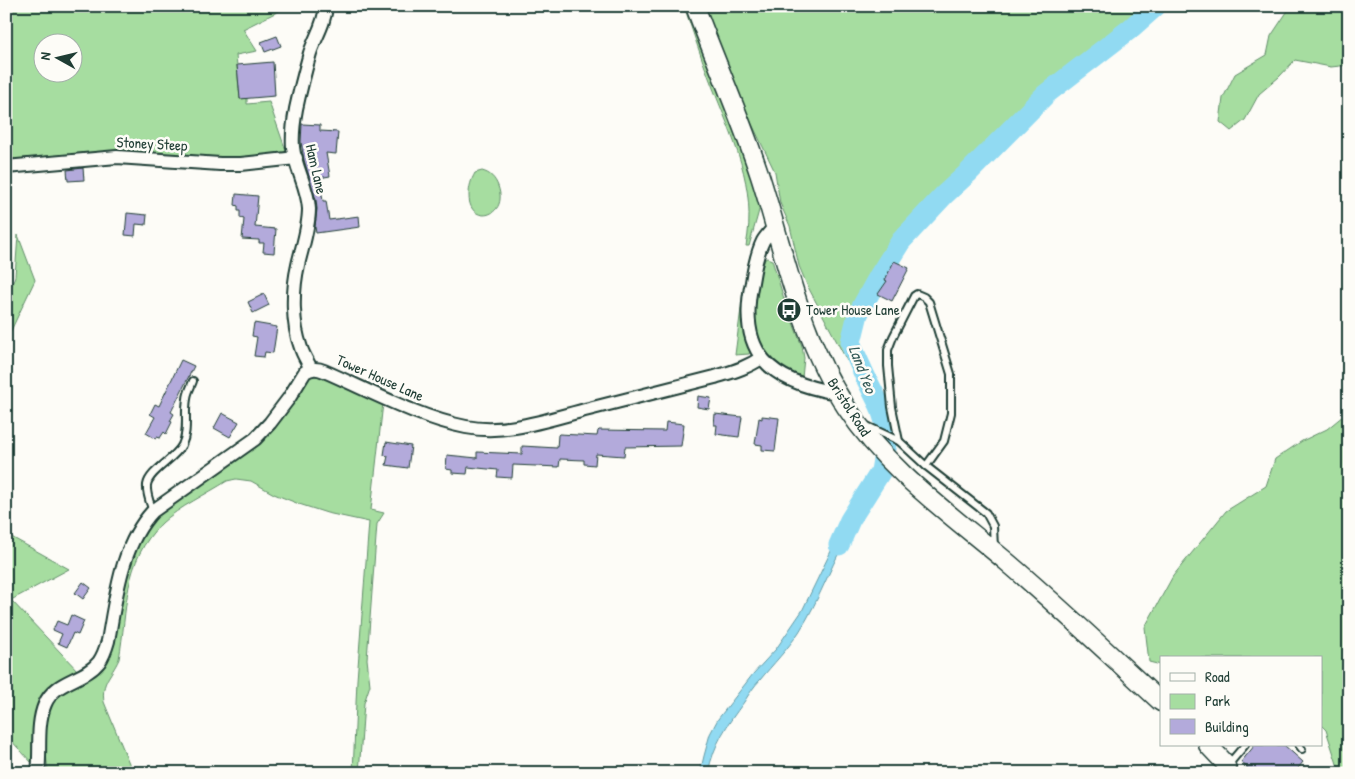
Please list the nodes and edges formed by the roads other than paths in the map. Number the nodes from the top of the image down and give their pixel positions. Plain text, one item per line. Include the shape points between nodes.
1 (326, 6) edge
2 (695, 6) edge
3 (296, 158) junction
4 (6, 167) edge
5 (775, 226) junction
6 (761, 358) junction
7 (311, 369) junction
8 (193, 381) dead end
9 (837, 393) junction
10 (859, 425) junction
11 (899, 441) junction
12 (926, 466) junction
13 (153, 511) junction
14 (994, 552) junction
15 (1160, 701) edge
16 (1209, 746) edge
17 (1244, 746) edge
18 (1227, 770) edge
19 (38, 773) edge

1 - 3 street, Ham Lane via 296,108 293,147
2 - 5 main road, Bristol Road via 756,166
3 - 4 street, Stoney Steep via 220,164 117,157
3 - 7 street, Ham Lane via 308,208 307,229 295,278 294,306 301,350
5 - 6 street via 761,248 748,303 750,333
5 - 9 main road, Bristol Road via 808,332
6 - 7 street, Tower House Lane via 715,377 535,423 498,429 444,421 318,368
6 - 9 street via 780,374 800,384
7 - 13 street via 305,372 289,398 255,439
8 - 13 lane via 186,399 186,433 181,446 147,484
9 - 10 main road, Bristol Road
10 - 11 lane
10 - 14 main road, Bristol Road via 908,479
11 - 12 lane
11 - 12 lane via 892,407 888,350 917,294 930,302 951,374 951,413 944,441
12 - 14 lane via 986,513 993,526
13 - 19 street via 145,519 122,570 105,652 95,666 58,686 45,703
14 - 15 main road, Bristol Road via 1068,615
16 - 18 main road via 1225,763
17 - 18 lane

